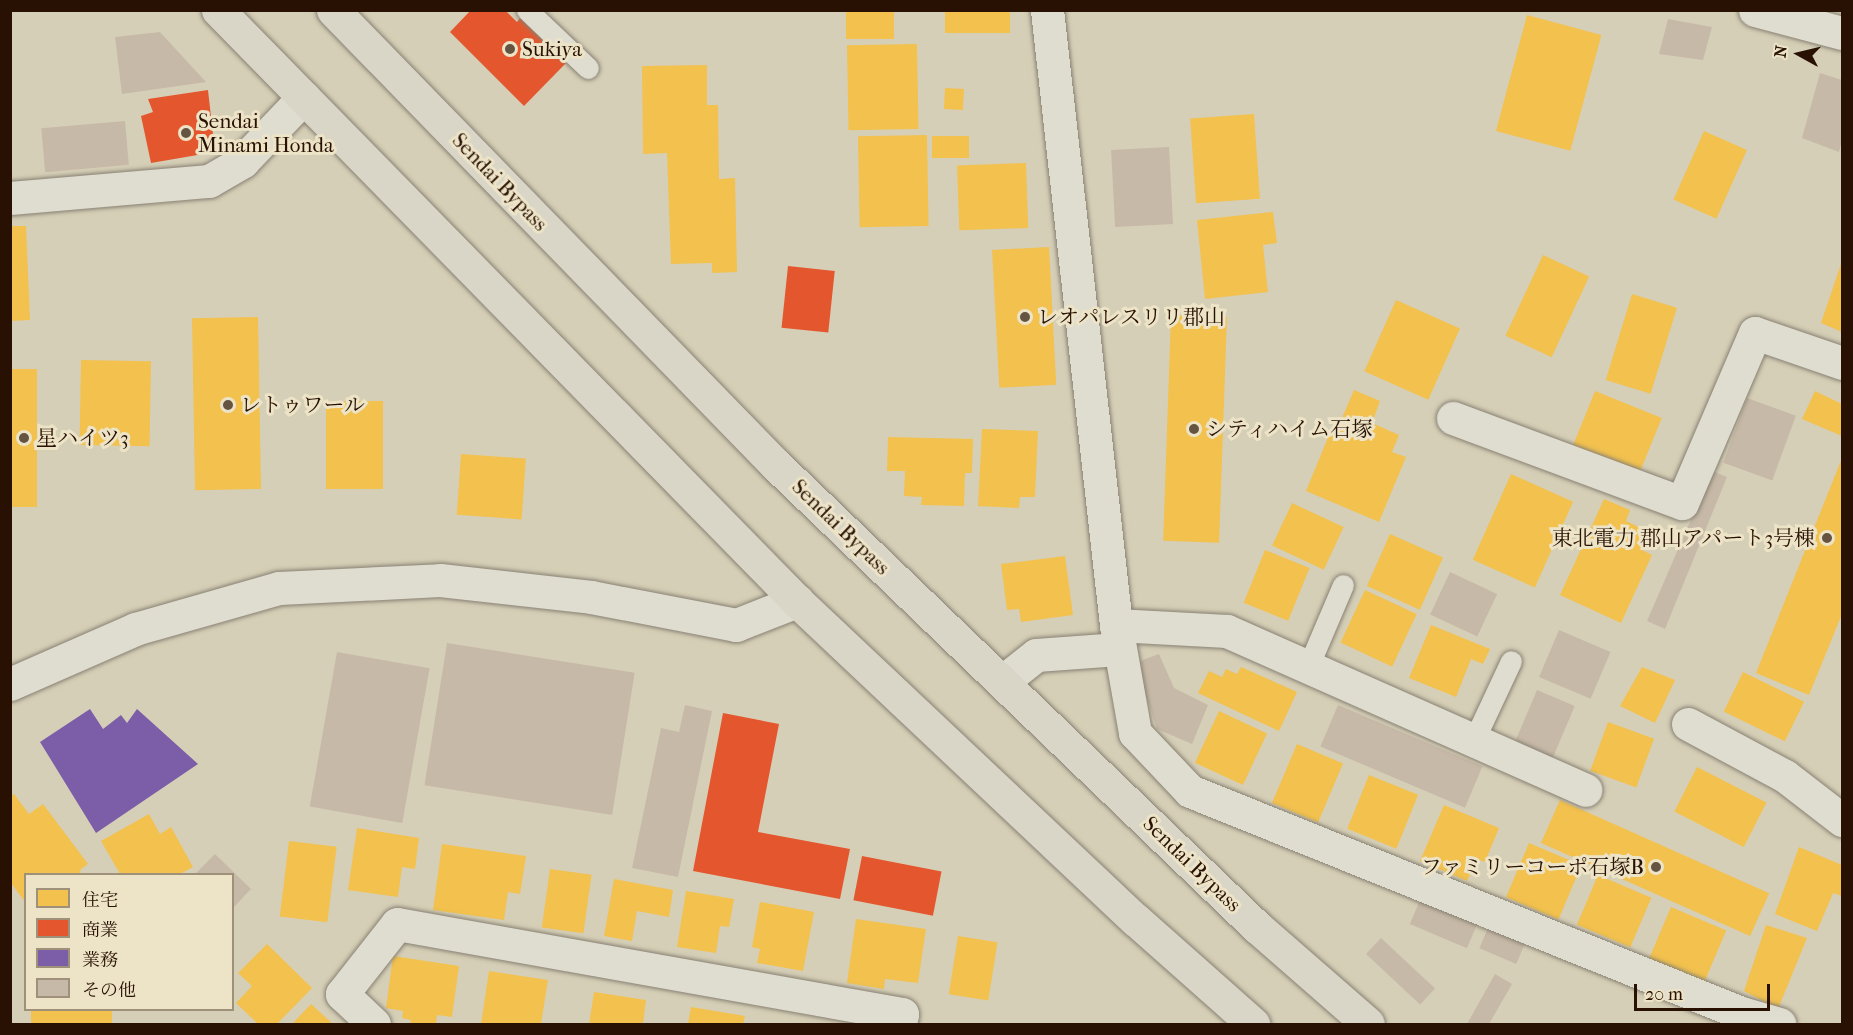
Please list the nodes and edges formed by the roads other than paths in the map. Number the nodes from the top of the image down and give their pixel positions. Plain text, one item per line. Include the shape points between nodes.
1 (218, 10) edge
2 (333, 10) edge
3 (527, 10) edge
4 (1047, 10) edge
5 (1755, 10) edge
6 (1842, 33) edge
7 (588, 68) dead end
8 (304, 97) junction
9 (10, 198) edge
10 (1842, 363) edge
11 (1453, 417) dead end
12 (1344, 585) dead end
13 (797, 601) junction
14 (1117, 637) junction
15 (1511, 661) dead end
16 (1308, 667) junction
17 (1002, 682) junction
18 (10, 684) edge
19 (1688, 724) dead end
20 (1474, 740) junction
21 (1585, 790) dead end
22 (1842, 820) edge
23 (374, 1024) edge
24 (900, 1024) edge
25 (1253, 1024) edge
26 (1368, 1024) edge
27 (1779, 1024) edge

1 - 8 highway
2 - 17 highway, Sendai Bypass via 776,465
3 - 7 lane
4 - 14 street
5 - 6 street
8 - 9 street via 243,161 208,181
8 - 13 highway
10 - 11 street via 1755,333 1682,502
12 - 16 lane
13 - 18 street via 736,625 591,597 440,580 279,588 135,629
13 - 25 highway via 1136,920
14 - 16 street via 1227,631
14 - 17 street via 1036,655
14 - 27 street via 1135,733 1190,792 1741,1013
15 - 20 lane
16 - 20 street
17 - 26 highway, Sendai Bypass via 1257,927
19 - 22 street via 1785,776
20 - 21 street
23 - 24 street via 342,994 396,924 902,1014

